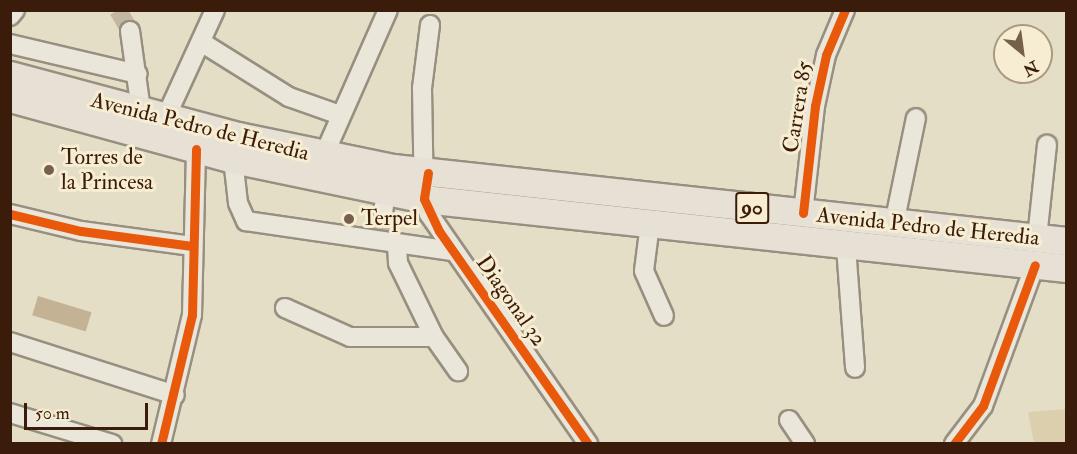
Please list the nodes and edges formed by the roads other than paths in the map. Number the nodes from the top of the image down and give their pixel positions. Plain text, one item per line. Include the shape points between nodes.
1 (15, 10) edge
2 (215, 10) edge
3 (388, 10) edge
4 (845, 10) edge
5 (10, 16) edge
6 (430, 25) dead end
7 (130, 31) tunnel mouth
8 (201, 42) junction
9 (10, 44) edge
10 (138, 74) junction
11 (10, 75) edge
12 (10, 98) edge
13 (141, 110) junction
14 (340, 115) junction
15 (166, 117) junction
16 (916, 118) dead end
17 (1047, 146) dead end
18 (196, 149) junction
19 (324, 154) junction
20 (233, 159) junction
21 (428, 173) junction
22 (424, 200) junction
23 (803, 213) junction
24 (10, 214) edge
25 (650, 224) junction
26 (894, 224) junction
27 (1037, 238) junction
28 (385, 239) junction
29 (1066, 241) edge
30 (192, 246) junction
31 (846, 247) junction
32 (452, 251) junction
33 (1035, 265) junction
34 (1066, 268) edge
35 (285, 308) dead end
36 (664, 316) dead end
37 (434, 337) junction
38 (10, 342) edge
39 (855, 368) dead end
40 (458, 371) dead end
41 (175, 395) junction
42 (10, 413) edge
43 (789, 420) dead end
44 (584, 441) edge
45 (112, 444) edge
46 (161, 444) edge
47 (806, 444) edge
48 (954, 444) edge

1 - 5 street
2 - 8 street
3 - 14 street
4 - 23 street, Carrera 85 via 826,55 815,106
6 - 21 street via 422,88
7 - 10 street
8 - 14 street via 289,97
8 - 15 street
9 - 10 street
10 - 13 street
11 - 13 highway, Avenida Pedro de Heredia / 90
12 - 18 highway, Avenida Pedro de Heredia / 90
13 - 15 highway, Avenida Pedro de Heredia / 90
14 - 19 street
15 - 19 highway, Avenida Pedro de Heredia / 90
16 - 26 street
17 - 27 street
18 - 20 highway, Avenida Pedro de Heredia / 90
18 - 30 street
19 - 21 highway, Avenida Pedro de Heredia / 90
20 - 22 highway, Avenida Pedro de Heredia / 90 via 385,203
20 - 28 street via 238,203 246,221
21 - 22 street
21 - 23 highway, Avenida Pedro de Heredia / 90
22 - 25 highway, Avenida Pedro de Heredia / 90
22 - 32 street, Diagonal 32
23 - 26 highway, Avenida Pedro de Heredia / 90
24 - 30 street via 81,231
25 - 31 highway, Avenida Pedro de Heredia / 90
25 - 36 street via 644,271
26 - 27 highway, Avenida Pedro de Heredia / 90
27 - 29 highway, Avenida Pedro de Heredia / 90
28 - 32 street
28 - 37 street
30 - 41 street via 192,315
31 - 33 highway, Avenida Pedro de Heredia / 90
31 - 39 street
32 - 44 street, Diagonal 32
33 - 34 highway, Avenida Pedro de Heredia / 90
33 - 48 street via 983,406
35 - 37 street via 350,337
37 - 40 street
38 - 41 street
41 - 46 street
42 - 45 street
43 - 47 street

